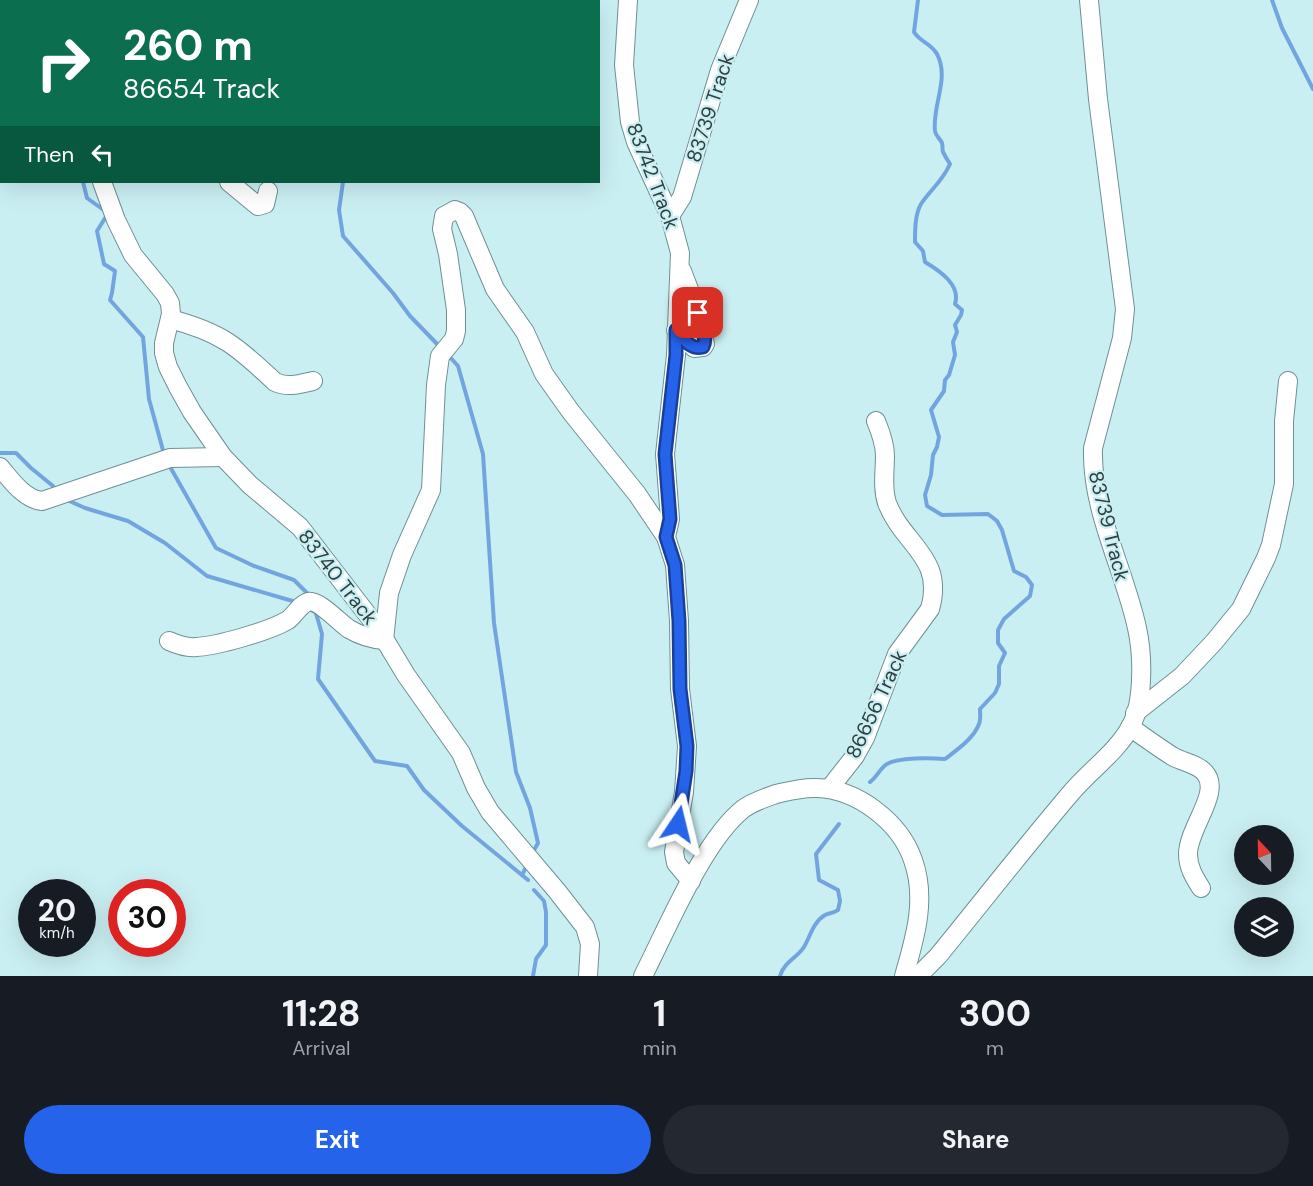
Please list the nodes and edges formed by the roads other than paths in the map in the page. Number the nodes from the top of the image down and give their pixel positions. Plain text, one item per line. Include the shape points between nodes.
1 (628, 0) edge
2 (749, 0) edge
3 (1089, 0) edge
4 (102, 183) edge
5 (230, 183) edge
6 (268, 191) dead end
7 (670, 216) junction
8 (680, 266) junction
9 (171, 319) junction
10 (676, 330) junction
11 (313, 381) dead end
12 (1288, 381) dead end
13 (876, 421) dead end
14 (223, 457) junction
15 (0, 467) edge
16 (666, 537) junction
17 (384, 640) junction
18 (169, 641) dead end
19 (1133, 720) junction
20 (829, 789) junction
21 (692, 881) junction
22 (1201, 888) dead end
23 (588, 976) edge
24 (643, 976) edge
25 (904, 976) edge
26 (918, 976) edge

1 - 7 street, 83742 Track via 624,65 630,122
2 - 7 street, 83739 Track via 720,70 682,197
3 - 19 street, 83739 Track via 1125,309 1122,338 1092,448 1092,465 1137,628 1141,663
4 - 9 street, 83740 Track via 125,242 165,294
5 - 6 street via 258,206 265,204
7 - 8 street, 83742 Track via 677,235
8 - 10 street, 83742 Track
8 - 10 street via 705,344 694,348
9 - 11 street via 212,332 232,344 275,382 296,385
9 - 14 street, 83740 Track via 164,343 168,367
10 - 16 street, 83742 Track via 665,454 670,519
12 - 19 street via 1284,484 1266,558 1241,609 1214,642
13 - 20 street, 86656 Track via 885,448 886,497 893,515 930,566 933,600 897,654 855,756
14 - 15 street via 171,458 42,501 34,501
14 - 17 street, 83740 Track via 300,527
16 - 17 street via 544,374 525,332 495,289 464,216 455,210 441,222 456,331 440,356 431,490 389,593
16 - 21 street, 83742 Track via 675,565 680,689 687,746 674,852 676,863
17 - 18 street via 364,637 310,601 282,623 227,642 194,648
17 - 23 street, 83740 Track via 461,753 490,812 585,927 590,944
19 - 22 street via 1172,756 1201,769 1209,779 1210,795 1188,853 1192,874
19 - 26 street
20 - 21 street via 791,790 745,808 722,833
20 - 25 street via 855,798 887,820 914,861 919,916
21 - 24 street

